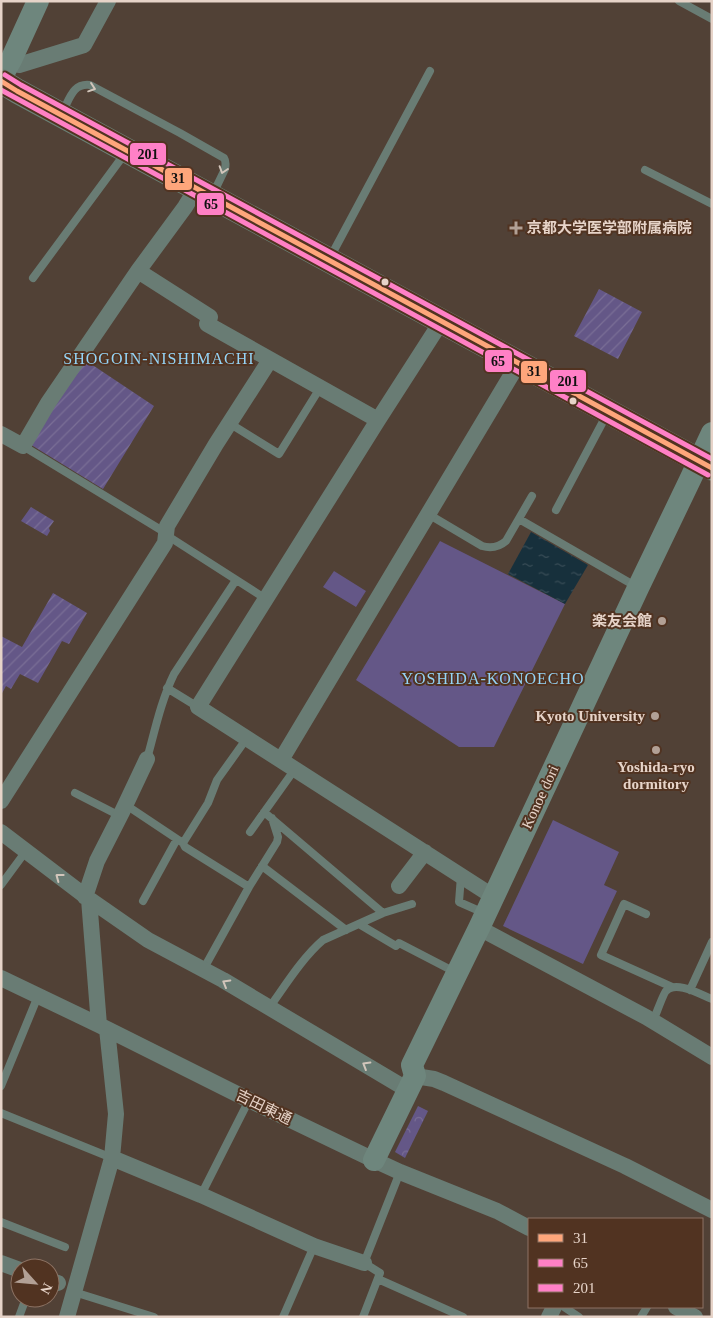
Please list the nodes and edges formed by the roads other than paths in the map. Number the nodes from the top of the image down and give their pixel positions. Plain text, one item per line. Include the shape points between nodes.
1 (38, 1) edge
2 (108, 1) edge
3 (679, 1) edge
4 (712, 19) edge
5 (430, 71) dead end
6 (7, 75) edge
7 (61, 115) junction
8 (127, 151) junction
9 (646, 170) dead end
10 (204, 193) junction
11 (712, 204) edge
12 (329, 260) junction
13 (138, 271) junction
14 (33, 278) dead end
15 (441, 322) junction
16 (270, 360) junction
17 (518, 364) junction
18 (320, 388) junction
19 (608, 412) junction
20 (378, 420) junction
21 (229, 423) junction
22 (712, 433) edge
23 (1, 434) edge
24 (23, 446) junction
25 (705, 465) edge
26 (532, 496) dead end
27 (556, 510) dead end
28 (428, 514) junction
29 (519, 519) junction
30 (166, 534) junction
31 (236, 580) junction
32 (638, 588) junction
33 (266, 598) junction
34 (167, 688) junction
35 (198, 707) junction
36 (247, 738) junction
37 (147, 759) joint
38 (281, 760) junction
39 (295, 769) junction
40 (75, 793) dead end
41 (1, 801) edge
42 (123, 810) junction
43 (264, 812) junction
44 (272, 818) junction
45 (1, 832) edge
46 (250, 832) dead end
47 (180, 841) junction
48 (26, 851) junction
49 (425, 852) junction
50 (262, 866) junction
51 (461, 876) junction
52 (1, 885) edge
53 (399, 886) dead end
54 (250, 888) junction
55 (87, 898) junction
56 (143, 901) dead end
57 (412, 904) dead end
58 (383, 913) junction
59 (486, 913) junction
60 (646, 914) dead end
61 (359, 924) junction
62 (346, 930) junction
63 (712, 942) edge
64 (203, 970) junction
65 (457, 972) junction
66 (1, 978) edge
67 (672, 987) junction
68 (690, 990) junction
69 (38, 996) junction
70 (712, 999) edge
71 (269, 1008) junction
72 (653, 1021) junction
73 (103, 1027) junction
74 (712, 1057) edge
75 (411, 1083) junction
76 (1, 1086) edge
77 (249, 1100) junction
78 (1, 1113) edge
79 (112, 1158) junction
80 (374, 1160) junction
81 (400, 1172) junction
82 (201, 1195) junction
83 (712, 1210) edge
84 (1, 1222) edge
85 (528, 1227) edge
86 (314, 1246) junction
87 (64, 1247) dead end
88 (364, 1263) junction
89 (378, 1279) junction
90 (74, 1292) junction
91 (566, 1308) edge
92 (678, 1308) edge
93 (67, 1317) edge
94 (154, 1317) edge
95 (283, 1317) edge
96 (363, 1317) edge
97 (463, 1317) edge
98 (580, 1317) edge
99 (695, 1317) edge

1 - 6 street
2 - 6 street via 84,45
3 - 4 lane
5 - 12 lane
6 - 7 main road
7 - 8 main road
7 -> 10 lane via 75,88 90,85 180,132 225,160 225,168
8 - 10 main road
8 - 14 lane
9 - 11 lane
10 - 12 main road
10 - 13 street via 185,207
12 - 15 main road
13 - 16 street via 210,317 207,324
13 - 24 street via 48,403
15 - 17 main road
15 - 20 street
16 - 18 street
16 - 21 street
17 - 19 main road
17 - 28 street
18 - 20 street
18 - 21 lane via 279,454
19 - 25 main road
19 - 27 lane
20 - 33 street
21 - 30 street
22 - 25 street, Konoe dori
23 - 24 street
24 - 30 lane
25 - 32 street, Konoe dori
26 - 29 lane
28 - 29 lane via 488,548 506,541
28 - 38 street
29 - 32 lane
30 - 31 lane
30 - 41 street via 165,543
31 - 33 lane
31 - 34 lane
32 - 59 street, Konoe dori
33 - 35 street
34 - 35 lane
34 - 37 lane
35 - 36 street
36 - 38 street
36 - 47 lane via 217,780 208,803
37 - 42 street
38 - 39 street
39 - 43 lane
39 - 49 street
40 - 42 lane
42 - 47 lane
42 - 55 street via 96,861
43 - 44 lane
43 - 46 lane
44 - 50 lane via 277,842
44 - 58 lane
45 - 48 street
47 - 54 lane
47 - 56 lane
48 - 52 lane
55 -> 48 street
49 - 51 street
49 - 53 street
50 - 54 lane
50 - 62 lane
51 - 59 street
51 - 59 lane via 460,902
54 - 64 lane
55 - 64 street via 148,940
55 - 73 street
57 - 58 lane
58 - 61 lane
59 - 65 street, Konoe dori
59 - 72 street
60 - 67 lane via 624,904 601,956
61 - 62 lane
61 - 65 lane via 396,946 399,943
62 - 71 lane via 316,946
63 - 68 lane
71 -> 64 street
65 - 75 street, Konoe dori via 412,1065
66 - 69 street, 吉田東通
67 - 68 lane
67 - 72 lane via 666,991
68 - 70 lane
69 - 73 street, 吉田東通
69 - 76 lane
75 -> 71 street
72 - 74 street
73 - 77 street, 吉田東通
73 - 79 street via 116,1114
75 - 80 street, Konoe dori
75 - 83 street via 434,1079 444,1083 625,1166
77 - 80 street, 吉田東通
77 - 82 lane
78 - 79 lane
79 - 82 street
79 - 90 street
80 - 81 street, 吉田東通
81 - 85 street, 吉田東通 via 497,1211
81 - 88 lane
82 - 86 street
84 - 87 lane
86 - 88 street
86 - 95 lane
88 - 89 lane via 380,1273
89 - 96 lane
89 - 97 lane
90 - 93 street
90 - 94 lane
91 - 98 lane
92 - 99 street

